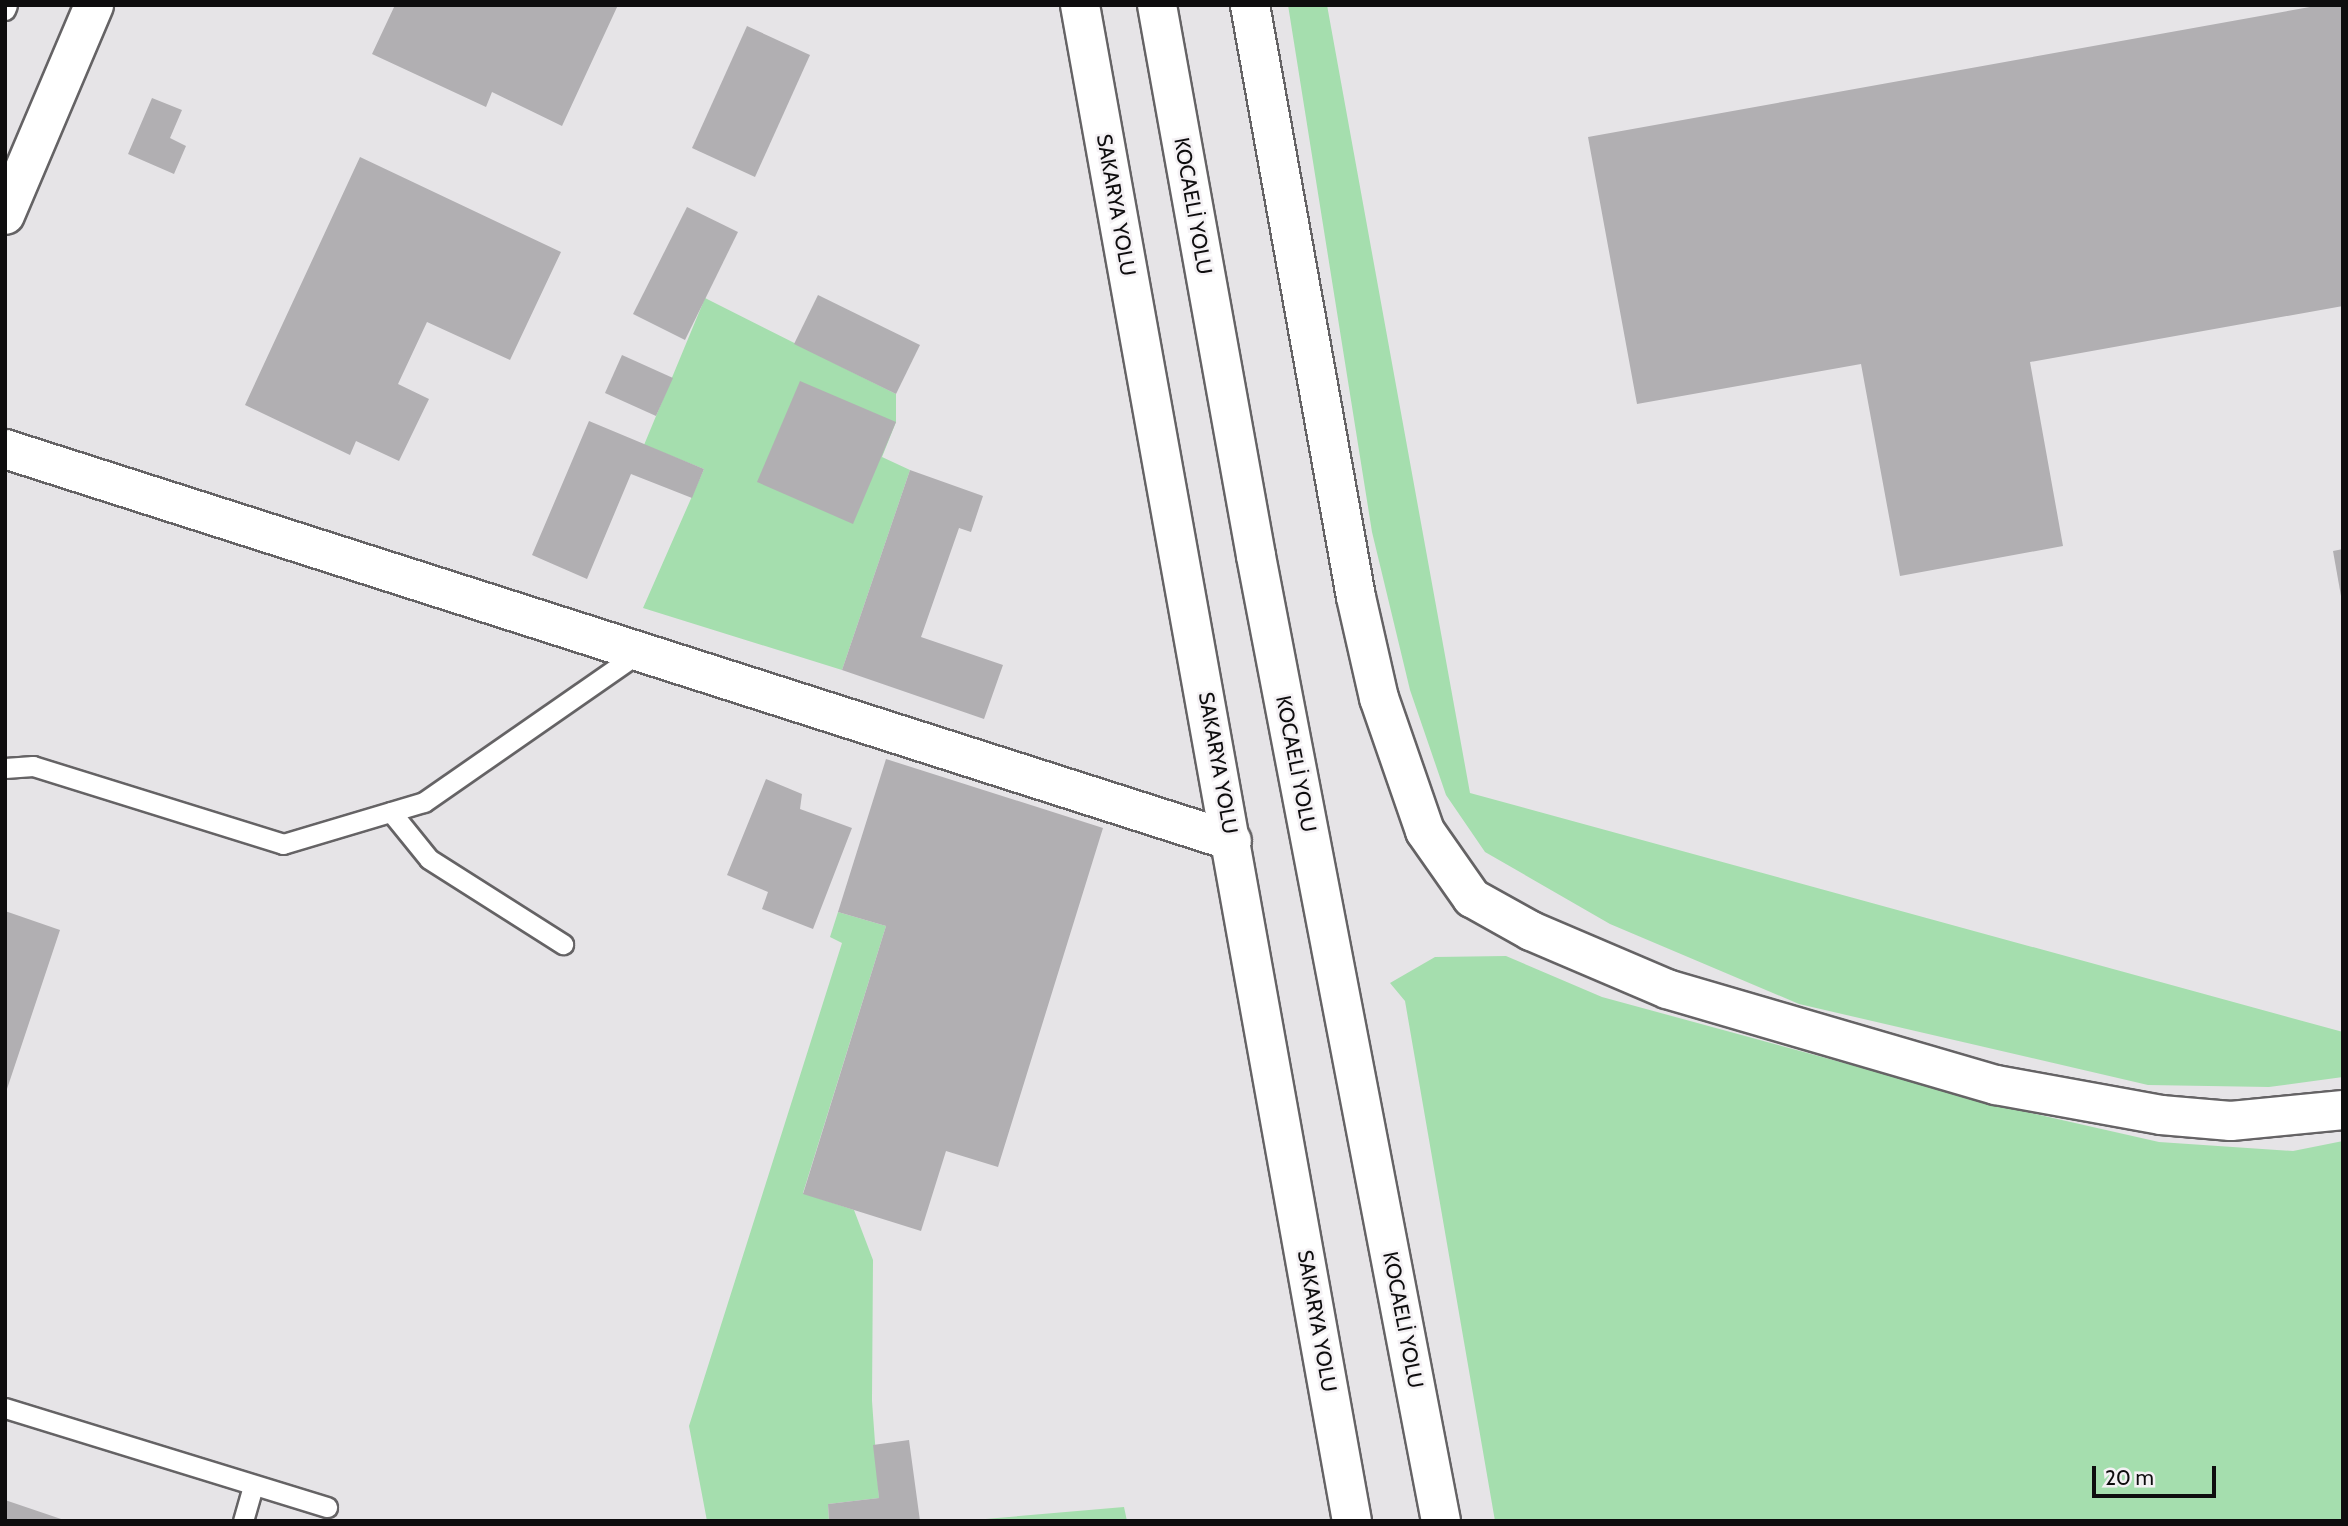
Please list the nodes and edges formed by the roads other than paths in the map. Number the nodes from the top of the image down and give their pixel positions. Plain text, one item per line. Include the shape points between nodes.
1 (94, 5) edge
2 (1080, 5) edge
3 (1157, 5) edge
4 (1250, 5) edge
5 (5, 215) edge
6 (5, 449) edge
7 (636, 654) junction
8 (5, 768) edge
9 (391, 812) junction
10 (1232, 841) junction
11 (563, 944) dead end
12 (2343, 1110) edge
13 (5, 1409) edge
14 (253, 1485) junction
15 (327, 1507) dead end
16 (243, 1521) edge
17 (1352, 1521) edge
18 (1441, 1521) edge

1 - 5 main road
2 - 10 main road, SAKARYA YOLU
3 - 18 main road, KOCAELİ YOLU via 1256,556
4 - 12 main road via 1353,583 1379,698 1408,794 1425,831 1472,898 1531,931 1667,989 1996,1085 2161,1115 2231,1121
6 - 7 main road
7 - 9 lane via 424,802
7 - 10 main road
8 - 9 lane via 33,766 283,844
9 - 11 lane via 429,859
10 - 17 main road, SAKARYA YOLU
13 - 14 lane
14 - 15 lane
14 - 16 lane

